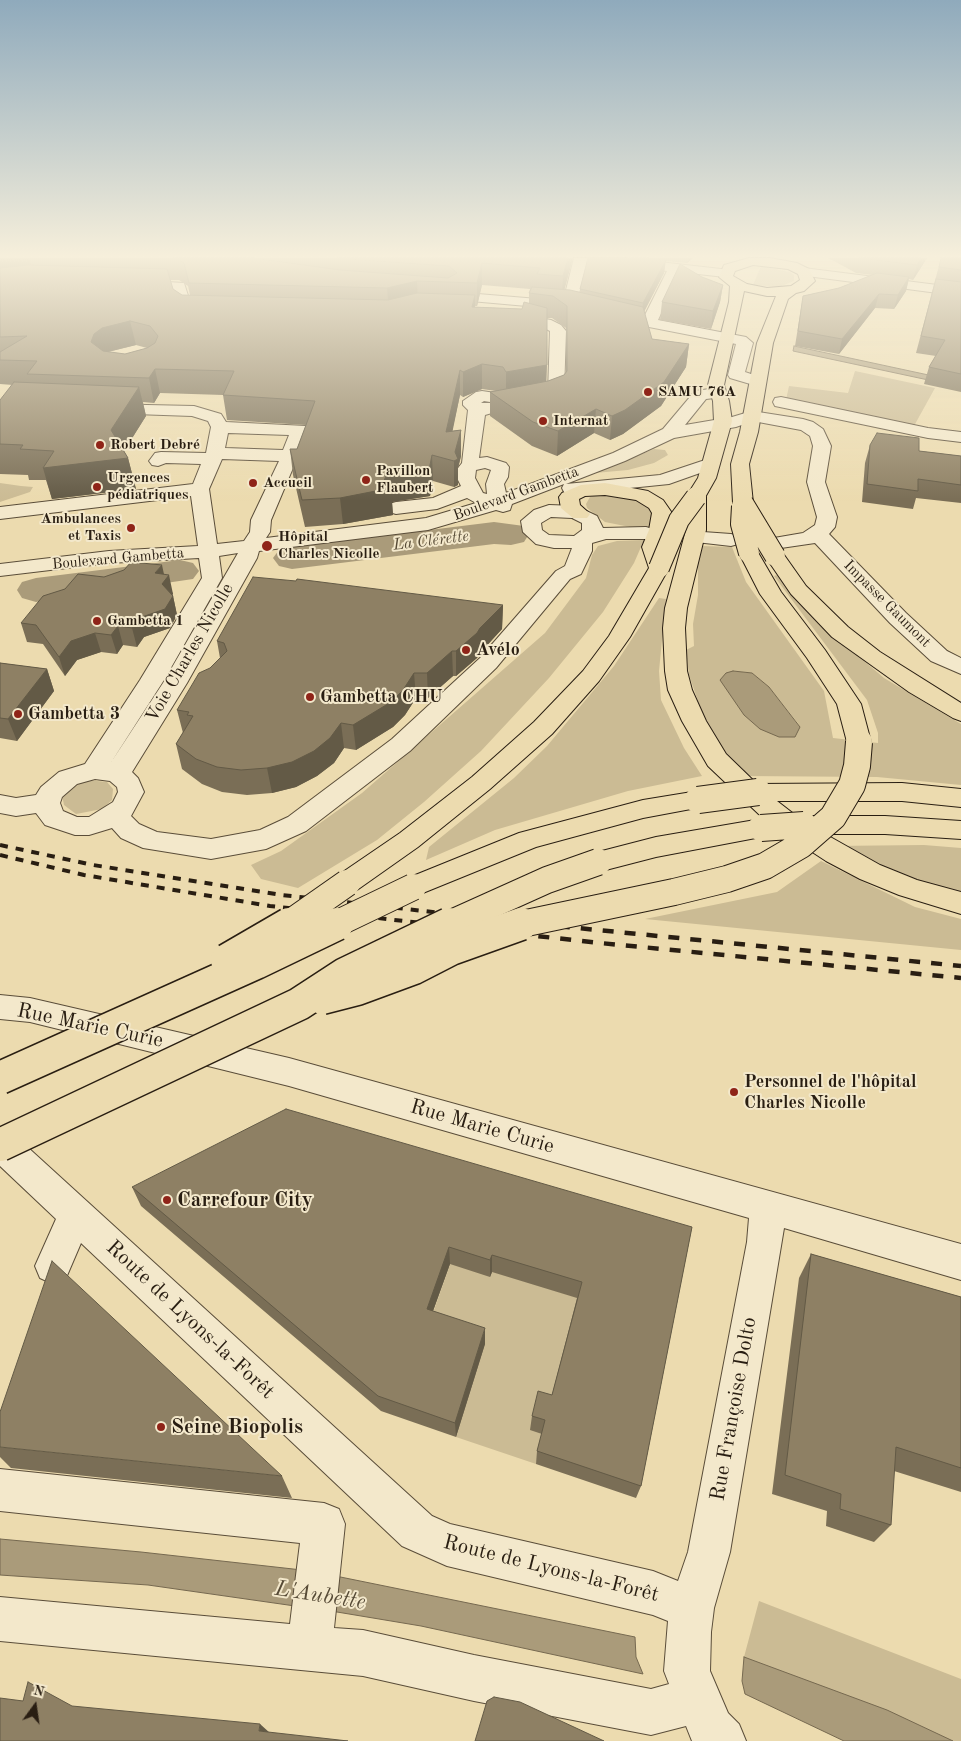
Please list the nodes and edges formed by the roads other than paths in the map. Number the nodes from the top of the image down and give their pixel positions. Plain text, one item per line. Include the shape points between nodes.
1 (556, 339) edge
2 (727, 339) edge
3 (731, 339) edge
4 (768, 339) edge
5 (756, 389) junction
6 (717, 393) junction
7 (92, 407) edge
8 (752, 416) junction
9 (721, 425) junction
10 (220, 428) junction
11 (666, 435) junction
12 (961, 437) edge
13 (214, 456) junction
14 (290, 456) junction
15 (158, 461) dead end
16 (712, 463) junction
17 (471, 465) junction
18 (564, 476) junction
19 (200, 489) junction
20 (471, 489) junction
21 (696, 497) junction
22 (498, 503) junction
23 (742, 503) junction
24 (396, 508) dead end
25 (0, 513) edge
26 (538, 515) junction
27 (585, 528) junction
28 (818, 534) junction
29 (703, 538) dead end
30 (255, 539) junction
31 (543, 540) junction
32 (731, 540) dead end
33 (778, 549) junction
34 (208, 551) junction
35 (659, 568) junction
36 (0, 570) edge
37 (563, 576) junction
38 (222, 579) junction
39 (141, 658) dead end
40 (961, 666) edge
41 (163, 682) junction
42 (198, 690) edge
43 (961, 713) edge
44 (113, 776) junction
45 (961, 798) edge
46 (47, 803) junction
47 (0, 804) edge
48 (115, 816) junction
49 (961, 830) edge
50 (961, 904) edge
51 (299, 1004) junction
52 (0, 1007) edge
53 (149, 1009) junction
54 (0, 1078) edge
55 (0, 1144) edge
56 (767, 1208) junction
57 (76, 1215) junction
58 (961, 1262) edge
59 (53, 1266) edge
60 (0, 1490) edge
61 (692, 1608) junction
62 (0, 1619) edge
63 (309, 1646) junction
64 (697, 1700) junction
65 (722, 1741) edge

1 - 17 street via 556,394 500,405 491,410 477,409
2 - 6 main road
3 - 5 street via 745,343 736,375
4 - 5 main road
5 - 8 main road
5 - 12 street via 928,433
6 - 9 main road via 721,401
6 - 11 street via 701,396
7 - 10 street via 124,401 194,411 215,418
8 - 9 street, Boulevard Gambetta
8 - 23 main road via 740,464
8 - 28 street, Boulevard Gambetta via 802,425 820,438 822,446 816,482 826,517 825,527
9 - 11 street, Boulevard Gambetta
9 - 16 main road
10 - 13 street
10 - 14 street, Voie Charles Nicolle via 300,430
11 - 18 street, Boulevard Gambetta
11 - 18 street via 677,453 656,468 592,478
13 - 14 street
13 - 15 street via 162,457
13 - 19 street
14 - 30 street, Voie Charles Nicolle
16 - 21 main road
16 - 26 street, Boulevard Gambetta via 662,480 572,487 559,494
17 - 20 street via 465,472
17 - 22 street via 487,462 500,467 495,484
18 - 22 street, Boulevard Gambetta
19 - 25 street via 160,488
19 - 34 street, Voie Charles Nicolle
20 - 22 street via 476,498
20 - 24 street via 437,503
21 - 35 main road, bridge via 679,520
21 - 50 main road via 696,530 676,608 676,672 694,721 717,760 781,820 836,854 909,888
22 - 26 street via 520,513
22 - 30 street, Boulevard Gambetta via 428,524
23 - 33 main road, bridge
23 - 51 main road, bridge via 741,524 749,553 770,594 817,655 844,697 856,724 859,742 852,785 833,817 794,850 765,866 674,892 524,923 451,949 414,968 357,989
26 - 27 street via 560,510
26 - 31 street via 530,526
27 - 31 street via 563,543
27 - 35 main road via 568,500 572,494 618,490 650,500 662,514 652,547
27 - 37 street via 582,551 574,570
28 - 33 street
28 - 40 street, Impasse Gaumont via 939,656
29 - 32 street
30 - 34 street, Boulevard Gambetta
30 - 38 street, Voie Charles Nicolle via 247,558
31 - 37 street via 562,550 565,560
33 - 43 main road via 798,590 840,632 894,672
34 - 36 street, Boulevard Gambetta via 109,557
34 - 38 street, Voie Charles Nicolle
35 - 53 main road, bridge via 619,637 591,676 543,728 474,789 299,918 244,948
37 - 48 street via 488,662 401,745 364,760 297,824 266,839 212,849 152,841 130,831
38 - 41 street, Voie Charles Nicolle
39 - 41 street
41 - 44 street, Voie Charles Nicolle
42 - 44 street via 190,693 149,760
44 - 46 street via 81,773 63,781 50,793
44 - 48 street via 131,792 129,800
45 - 53 main road, bridge via 902,792 758,792 634,811 528,840 413,887 256,963
46 - 47 street
46 - 48 street via 48,811 63,824 89,826
49 - 51 main road, bridge via 885,825 761,828 673,843 598,862 547,880 420,937 345,974
51 - 55 main road, bridge
52 - 56 street, Rue Marie Curie via 30,1010 288,1072
53 - 54 main road, bridge
55 - 57 street, Route de Lyons-la-Forêt
56 - 58 street, Rue Marie Curie
56 - 61 street, Rue Françoise Dolto via 763,1252 708,1552
57 - 59 street
57 - 61 street, Route de Lyons-la-Forêt via 417,1531 447,1545 653,1593
60 - 63 street via 324,1524
61 - 64 street via 687,1671
62 - 63 street
63 - 64 street via 651,1712
64 - 65 street via 711,1730

